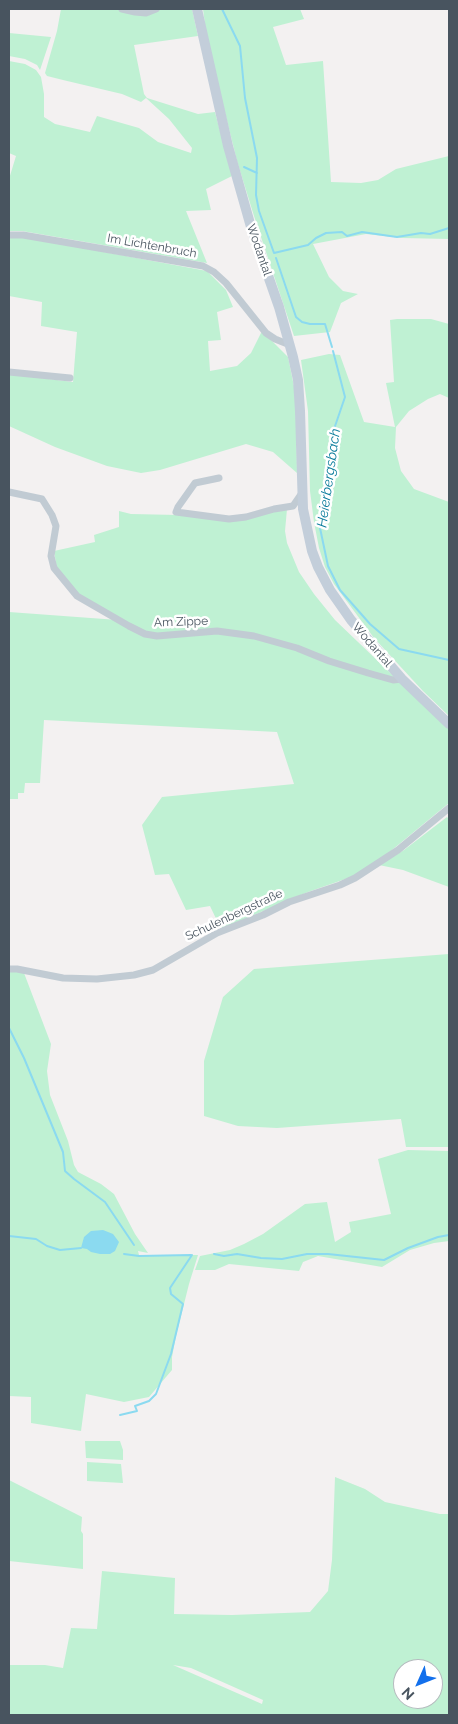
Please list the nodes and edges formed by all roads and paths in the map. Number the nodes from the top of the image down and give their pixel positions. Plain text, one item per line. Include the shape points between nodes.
1 (122, 9) edge
2 (156, 9) edge
3 (197, 9) edge
4 (9, 235) edge
5 (290, 345) junction
6 (9, 372) edge
7 (70, 378) dead end
8 (219, 478) dead end
9 (9, 492) edge
10 (302, 493) junction
11 (402, 679) junction
12 (449, 724) edge
13 (449, 808) edge
14 (9, 969) edge

1 - 2 street via 146,13
3 - 5 main road, Wodantal via 230,156
4 - 5 street, Im Lichtenbruch via 203,266 226,283 266,333
5 - 10 main road, Wodantal via 298,380
6 - 7 street
8 - 10 street via 195,483 176,512 246,518 292,506
9 - 11 street, Am Zippe via 42,500 52,515 56,526 51,556 54,568 77,596 145,634 218,631 254,636 368,674
10 - 11 main road, Wodantal via 312,551 330,590
11 - 12 main road, Wodantal
13 - 14 street, Schulenbergstraße via 398,850 355,878 288,902 217,933 154,970 134,976 97,979 63,978

